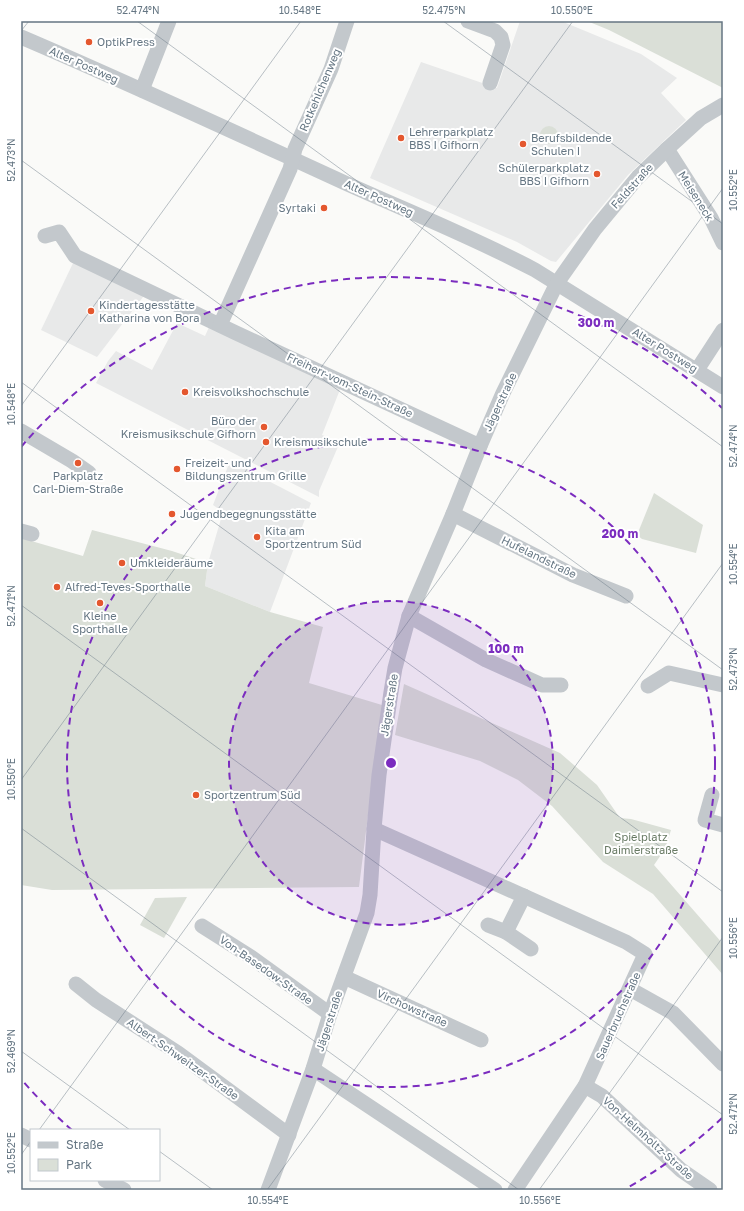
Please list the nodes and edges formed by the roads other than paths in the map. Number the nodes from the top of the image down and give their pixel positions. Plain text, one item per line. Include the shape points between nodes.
1 (169, 21) edge
2 (347, 21) edge
3 (468, 21) edge
4 (21, 37) edge
5 (490, 83) dead end
6 (142, 90) junction
7 (723, 105) edge
8 (667, 149) junction
9 (292, 159) junction
10 (45, 236) dead end
11 (723, 243) edge
12 (557, 283) junction
13 (220, 325) junction
14 (723, 330) edge
15 (697, 370) junction
16 (723, 387) edge
17 (21, 431) edge
18 (480, 446) junction
19 (89, 473) dead end
20 (453, 514) junction
21 (626, 596) dead end
22 (409, 616) junction
23 (723, 685) edge
24 (561, 686) dead end
25 (648, 686) dead end
26 (712, 794) dead end
27 (723, 825) edge
28 (374, 829) junction
29 (524, 896) junction
30 (202, 926) dead end
31 (488, 926) dead end
32 (506, 932) junction
33 (531, 949) dead end
34 (344, 977) junction
35 (76, 984) dead end
36 (630, 989) junction
37 (330, 1014) junction
38 (481, 1040) dead end
39 (723, 1064) edge
40 (313, 1069) junction
41 (585, 1086) junction
42 (21, 1135) edge
43 (289, 1135) junction
44 (30, 1140) edge
45 (107, 1181) edge
46 (124, 1190) edge
47 (268, 1190) edge
48 (495, 1190) edge
49 (515, 1190) edge
50 (710, 1190) edge

1 - 6 street
2 - 9 street, Rotkehlchenweg via 331,69
3 - 5 street via 495,31 503,45
4 - 6 street, Alter Postweg
6 - 9 street, Alter Postweg
7 - 8 street, Feldstraße via 701,118
8 - 11 street, Meiseneck via 711,218
8 - 12 street, Feldstraße via 638,177 599,224
9 - 12 street, Alter Postweg via 503,252
9 - 13 street via 290,169
10 - 13 street, Freiherr-vom-Stein-Straße via 59,232 75,256
12 - 15 street, Alter Postweg
12 - 18 street, Jägerstraße
13 - 18 street, Freiherr-vom-Stein-Straße
14 - 15 street
15 - 16 street, Alter Postweg
17 - 19 street
18 - 20 street, Jägerstraße
20 - 21 street, Hufelandstraße via 573,575
20 - 22 street, Jägerstraße
22 - 24 street via 486,660 542,685
22 - 28 street, Jägerstraße via 391,692
23 - 25 street via 669,673
26 - 27 street via 705,820
28 - 29 street, Sauerbruchstraße
28 - 34 street, Jägerstraße via 367,913
29 - 32 street
29 - 36 street, Sauerbruchstraße via 626,942 646,954
30 - 37 street, Von-Basedow-Straße via 251,957
31 - 32 street
32 - 33 street
34 - 37 street, Jägerstraße
34 - 38 street, Virchowstraße
35 - 43 street, Albert-Schweitzer-Straße via 96,1000 178,1053
36 - 39 street via 673,1014
36 - 41 street, Sauerbruchstraße
37 - 40 street, Jägerstraße
40 - 43 street, Jägerstraße
40 - 48 street
41 - 49 street, Sauerbruchstraße
41 - 50 street, Von-Helmholtz-Straße via 602,1096 681,1170
42 - 44 street
43 - 47 street, Jägerstraße
45 - 46 street

